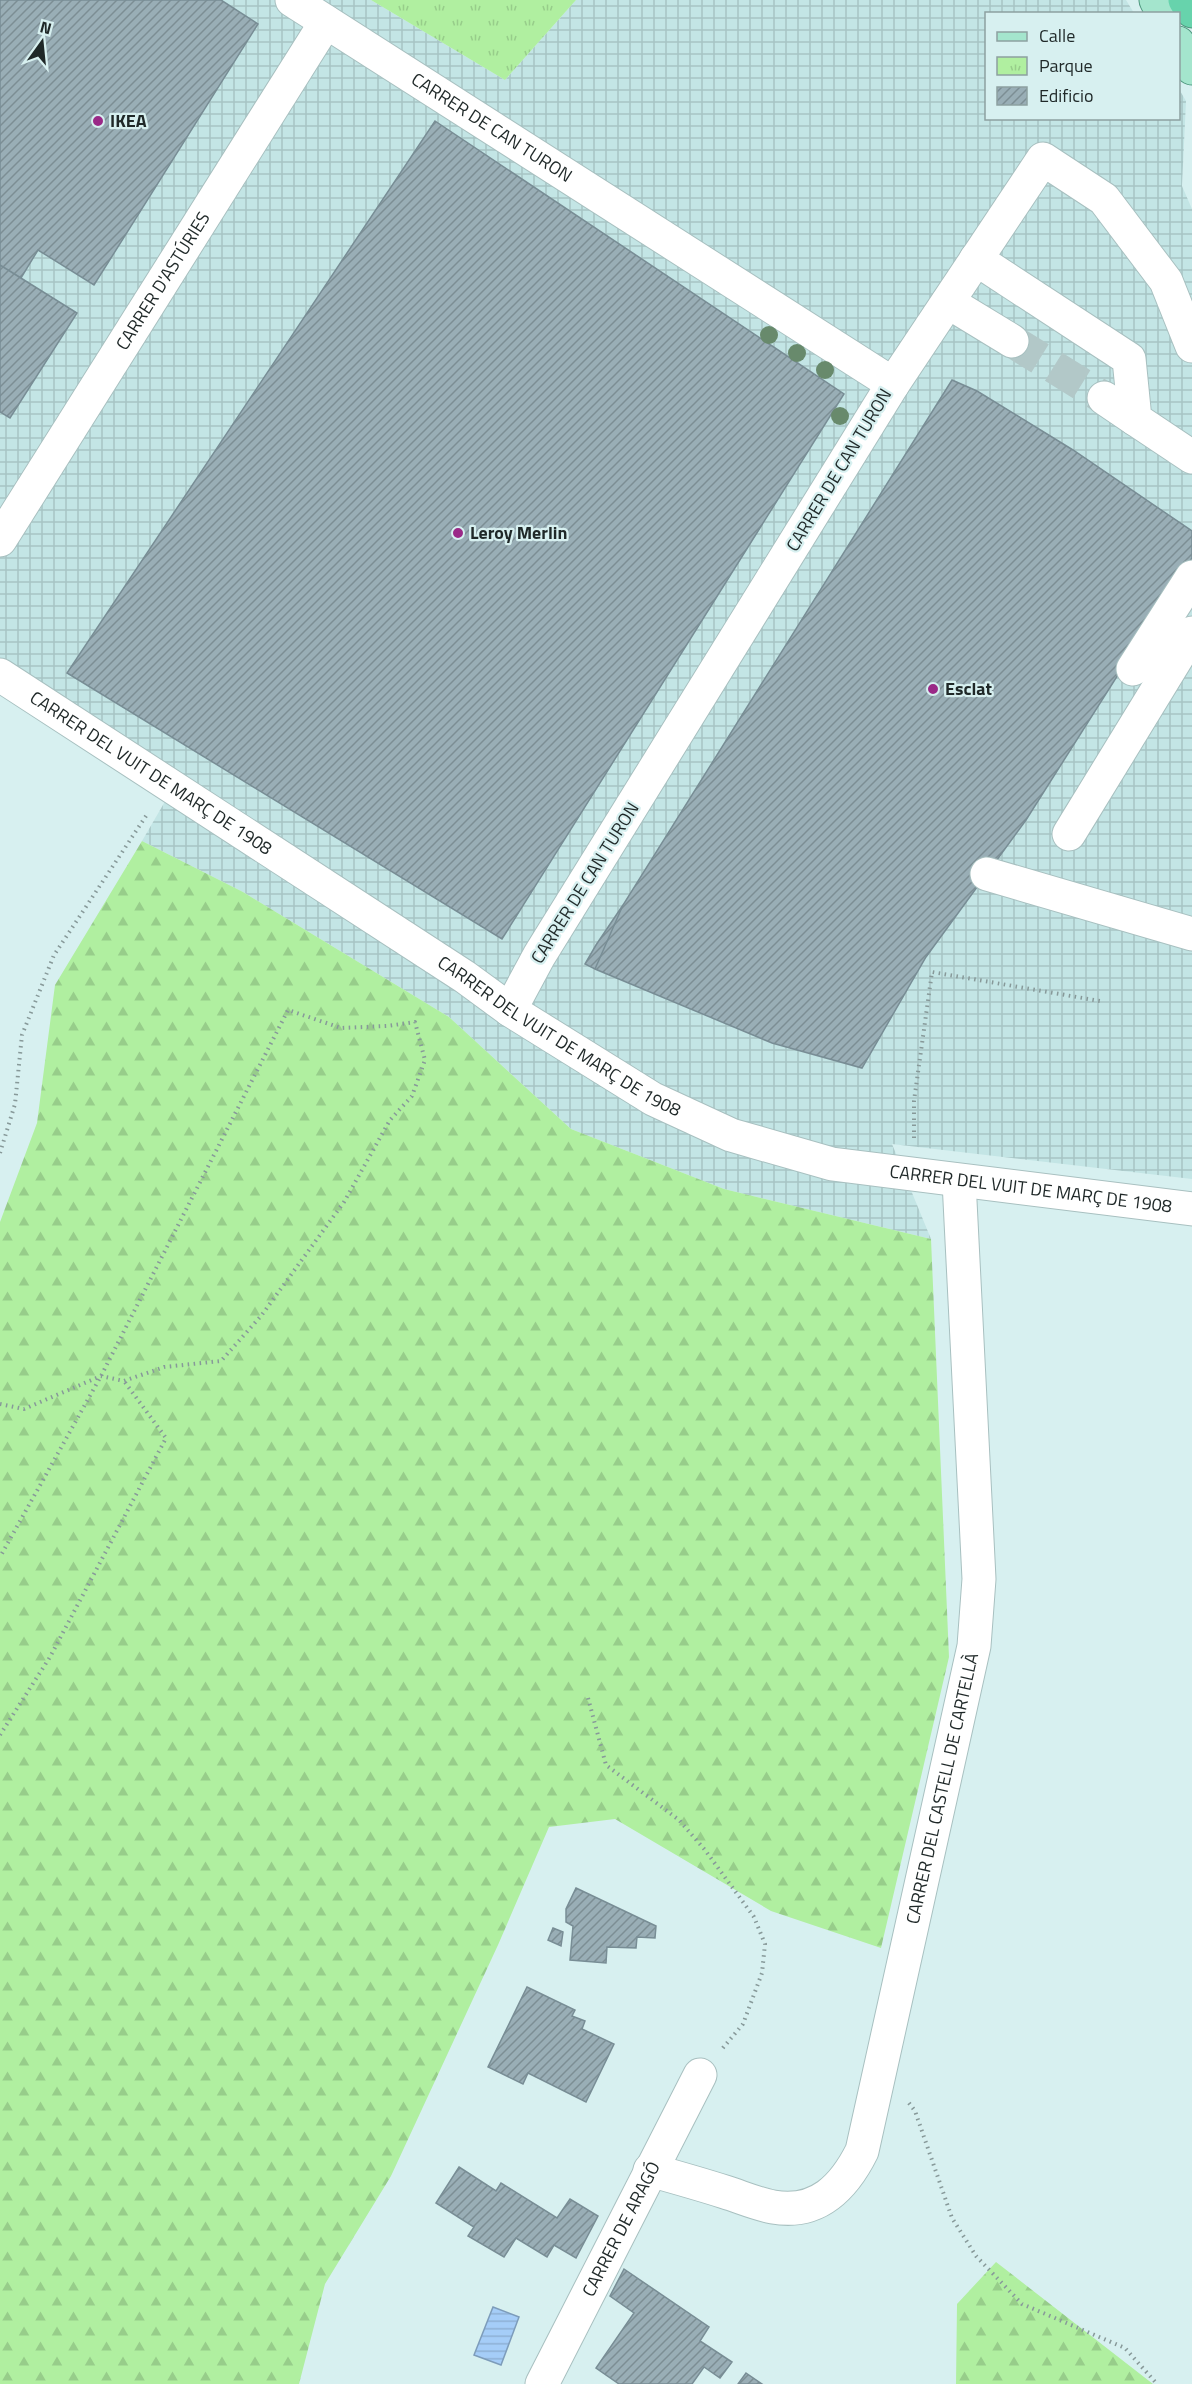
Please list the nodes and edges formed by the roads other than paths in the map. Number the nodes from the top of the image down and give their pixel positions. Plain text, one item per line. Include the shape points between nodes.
1 (292, 0) edge
2 (1185, 0) edge
3 (1192, 11) edge
4 (326, 22) junction
5 (1180, 45) edge
6 (1192, 68) edge
7 (976, 259) junction
8 (948, 302) junction
9 (1012, 341) tunnel mouth
10 (1192, 346) edge
11 (893, 384) junction
12 (1104, 398) tunnel mouth
13 (1135, 418) junction
14 (1192, 457) edge
15 (0, 540) edge
16 (1192, 577) edge
17 (1192, 633) edge
18 (1133, 669) dead end
19 (0, 675) edge
20 (1069, 834) dead end
21 (987, 874) dead end
22 (1192, 934) edge
23 (510, 1010) junction
24 (959, 1181) junction
25 (1192, 1209) edge
26 (699, 2074) road end
27 (650, 2170) junction
28 (542, 2384) edge

1 - 4 street, CARRER DE CAN TURON
2 - 3 highway
4 - 11 street, CARRER DE CAN TURON
4 - 15 street, CARRER D'ASTÚRIES
5 - 6 main road
7 - 8 street
7 - 10 street via 1043,159 1104,199 1166,281
7 - 13 street via 1129,359
8 - 9 street
8 - 11 street
11 - 23 street, CARRER DE CAN TURON via 545,946
12 - 13 street
13 - 14 street
16 - 18 street
17 - 20 street
19 - 23 street, CARRER DEL VUIT DE MARÇ DE 1908
21 - 22 street
23 - 24 street, CARRER DEL VUIT DE MARÇ DE 1908 via 653,1099 731,1135 832,1164
24 - 25 street, CARRER DEL VUIT DE MARÇ DE 1908
24 - 27 street, CARRER DEL CASTELL DE CARTELLÀ via 979,1579 975,1646 862,2151 845,2180 822,2200 797,2206 774,2207
26 - 27 street, CARRER DE ARAGÓ
27 - 28 street, CARRER DE ARAGÓ

